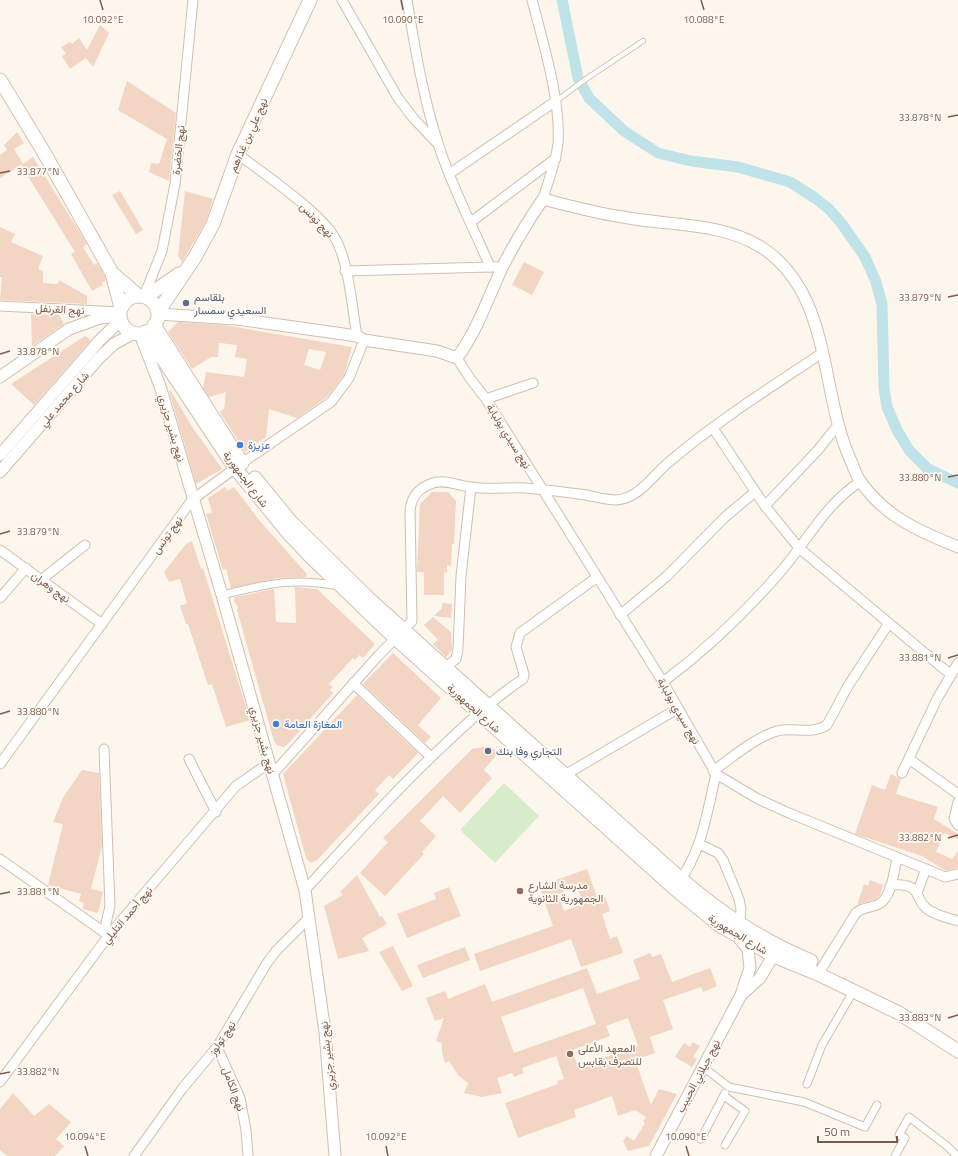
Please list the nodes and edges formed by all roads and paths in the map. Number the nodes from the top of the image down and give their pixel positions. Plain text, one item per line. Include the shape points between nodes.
1 (193, 0) edge
2 (310, 0) edge
3 (342, 0) edge
4 (407, 0) edge
5 (532, 0) edge
6 (643, 41) dead end
7 (0, 80) edge
8 (556, 101) junction
9 (438, 144) junction
10 (238, 154) junction
11 (556, 158) junction
12 (449, 174) junction
13 (543, 199) junction
14 (471, 222) junction
15 (490, 267) junction
16 (503, 267) junction
17 (185, 269) junction
18 (345, 271) junction
19 (112, 273) junction
20 (143, 296) junction
21 (0, 306) edge
22 (120, 314) junction
23 (148, 325) junction
24 (360, 338) junction
25 (822, 353) junction
26 (457, 358) junction
27 (0, 377) edge
28 (533, 383) dead end
29 (486, 400) junction
30 (838, 426) junction
31 (713, 428) junction
32 (0, 455) edge
33 (238, 466) junction
34 (0, 472) edge
35 (860, 482) junction
36 (471, 487) junction
37 (542, 490) junction
38 (755, 492) junction
39 (192, 500) junction
40 (765, 506) junction
41 (85, 544) dead end
42 (958, 547) edge
43 (799, 548) junction
44 (0, 550) edge
45 (26, 568) junction
46 (596, 578) junction
47 (42, 580) junction
48 (342, 586) junction
49 (222, 595) junction
50 (0, 598) edge
51 (620, 615) junction
52 (888, 623) junction
53 (102, 624) junction
54 (400, 633) junction
55 (958, 663) edge
56 (446, 667) junction
57 (950, 674) junction
58 (663, 682) junction
59 (353, 683) junction
60 (483, 709) junction
61 (677, 709) junction
62 (104, 749) dead end
63 (431, 757) junction
64 (189, 759) dead end
65 (909, 759) junction
66 (269, 763) junction
67 (0, 764) edge
68 (714, 772) junction
69 (902, 773) dead end
70 (272, 775) junction
71 (565, 776) junction
72 (958, 794) edge
73 (958, 802) edge
74 (216, 812) junction
75 (958, 825) edge
76 (699, 844) junction
77 (0, 858) edge
78 (897, 858) junction
79 (926, 869) junction
80 (958, 874) edge
81 (677, 883) junction
82 (890, 886) junction
83 (305, 890) junction
84 (917, 893) junction
85 (308, 919) junction
86 (958, 921) edge
87 (737, 928) junction
88 (106, 934) junction
89 (776, 951) junction
90 (820, 970) junction
91 (854, 990) junction
92 (741, 995) junction
93 (958, 1042) edge
94 (217, 1047) junction
95 (958, 1051) edge
96 (703, 1067) junction
97 (0, 1082) edge
98 (807, 1084) dead end
99 (728, 1087) junction
100 (724, 1096) junction
101 (877, 1104) dead end
102 (701, 1139) dead end
103 (725, 1145) dead end
104 (134, 1156) edge
105 (248, 1156) edge
106 (334, 1156) edge
107 (656, 1156) edge
108 (895, 1156) edge
109 (957, 1156) edge

1 - 20 street, نهج الخضرة via 175,184 162,252
2 - 10 main road, نهج علي بن غذاهم
3 - 9 street via 398,98
4 - 9 street
5 - 8 street
6 - 8 lane
7 - 19 main road
8 - 11 street
8 - 12 street
9 - 12 street
10 - 17 main road, نهج علي بن غذاهم via 213,224 195,257
10 - 18 street, نهج تونس via 301,202 329,230 337,244
11 - 13 street
11 - 14 street
12 - 14 street
13 - 16 street
13 - 25 street via 623,218 716,230 742,237 762,248 792,277 808,303
14 - 15 street
15 - 16 street
15 - 18 street
16 - 26 street via 468,343
17 - 20 main road, نهج علي بن غذاهم
17 - 23 main road, نهج علي بن غذاهم
18 - 24 street, نهج تونس
19 - 20 main road
19 - 22 main road
20 - 22 main road via 128,299
20 - 23 main road via 156,306
21 - 22 street, نهج القرنفل
22 - 23 main road via 128,330
22 - 27 street via 69,329
22 - 32 street, شارع محمد علي
23 - 24 street via 237,319
23 - 33 main road, شارع الجمهورية
23 - 34 street, شارع محمد علي via 114,344 98,358
23 - 39 street, نهج بشير جزيري via 160,386
24 - 26 street via 436,351
24 - 33 street, نهج تونس via 349,378 331,402
25 - 30 street
25 - 31 street
26 - 29 street, نهج سيدي بولبابة
28 - 29 street
29 - 37 street, نهج سيدي بولبابة
30 - 35 street
30 - 40 street
31 - 37 street via 668,462 632,495 618,500 606,500
31 - 38 street
33 - 39 street, نهج تونس
33 - 48 main road, شارع الجمهورية via 289,534
33 - 54 main road, شارع الجمهورية
35 - 42 street via 889,512 903,522
35 - 43 street via 840,497
36 - 37 street
36 - 54 street via 434,482 417,492 411,500 413,616 409,626
36 - 56 street via 461,576 458,649 456,659
37 - 46 street, نهج سيدي بولبابة
38 - 40 street
38 - 51 street via 725,517 667,576
39 - 49 street, نهج بشير جزيري
39 - 53 street, نهج تونس
40 - 43 street
41 - 47 street
43 - 52 street
43 - 58 street via 728,629
44 - 45 street, نهج وهران
45 - 47 street, نهج وهران
45 - 50 street
46 - 51 street, نهج سيدي بولبابة
46 - 60 street via 520,633 516,647 524,677
47 - 53 street, نهج وهران
48 - 49 street via 317,582 282,582
48 - 54 main road, شارع الجمهورية
49 - 66 street, نهج بشير جزيري
51 - 58 street, نهج سيدي بولبابة
52 - 57 street
52 - 68 street via 826,725 813,730 790,729 764,736
53 - 67 street, نهج تونس
54 - 56 main road, شارع الجمهورية
54 - 59 street
54 - 60 main road, شارع الجمهورية
55 - 57 street
56 - 60 main road, شارع الجمهورية
57 - 65 street
58 - 61 street, نهج سيدي بولبابة
59 - 63 street
59 - 70 street
60 - 63 street
60 - 71 main road, شارع الجمهورية
60 - 81 main road, شارع الجمهورية
61 - 68 street, نهج سيدي بولبابة
61 - 71 street
62 - 88 street via 110,906
63 - 83 street
64 - 74 street
65 - 69 street
65 - 72 street
66 - 70 street, نهج بشير جزيري
66 - 74 street, نهج أحمد التليلي via 236,786
68 - 76 street
68 - 78 street via 764,802
70 - 83 street, نهج بشير جزيري
71 - 81 main road, شارع الجمهورية
73 - 75 street via 954,819
74 - 88 street, نهج أحمد التليلي
76 - 81 street via 693,860
76 - 87 street via 718,853 723,860 739,899 741,909
77 - 88 street
78 - 79 street
78 - 82 street
79 - 80 street via 945,877
79 - 84 street
81 - 87 main road, شارع الجمهورية via 719,925
82 - 84 street via 902,885
82 - 90 street via 882,902 856,913
83 - 85 street, نهج بشير جزيري
84 - 86 street via 927,910
85 - 94 street, نهج تولوز via 281,945 267,963
85 - 106 street, نهج بشير جزيري via 325,1032
87 - 89 main road, شارع الجمهورية
87 - 92 street, نهج جيلاني الحبيب via 748,950 750,968
88 - 97 street, نهج أحمد التليلي
89 - 90 main road, شارع الجمهورية
89 - 92 street, نهج جيلاني الحبيب via 760,978
90 - 91 main road, شارع الجمهورية
90 - 93 main road, شارع الجمهورية via 910,1011
91 - 95 main road, شارع الجمهورية via 899,1013
91 - 98 street via 822,1046
92 - 96 street, نهج جيلاني الحبيب
94 - 104 street, نهج تولوز via 182,1089
94 - 105 street, نهج الكامل via 242,1105
96 - 99 street
96 - 107 street, نهج جيلاني الحبيب
99 - 100 street
99 - 101 street via 804,1102 865,1127
100 - 102 street
100 - 103 street via 745,1111
108 - 109 street via 905,1138 899,1135 909,1117

